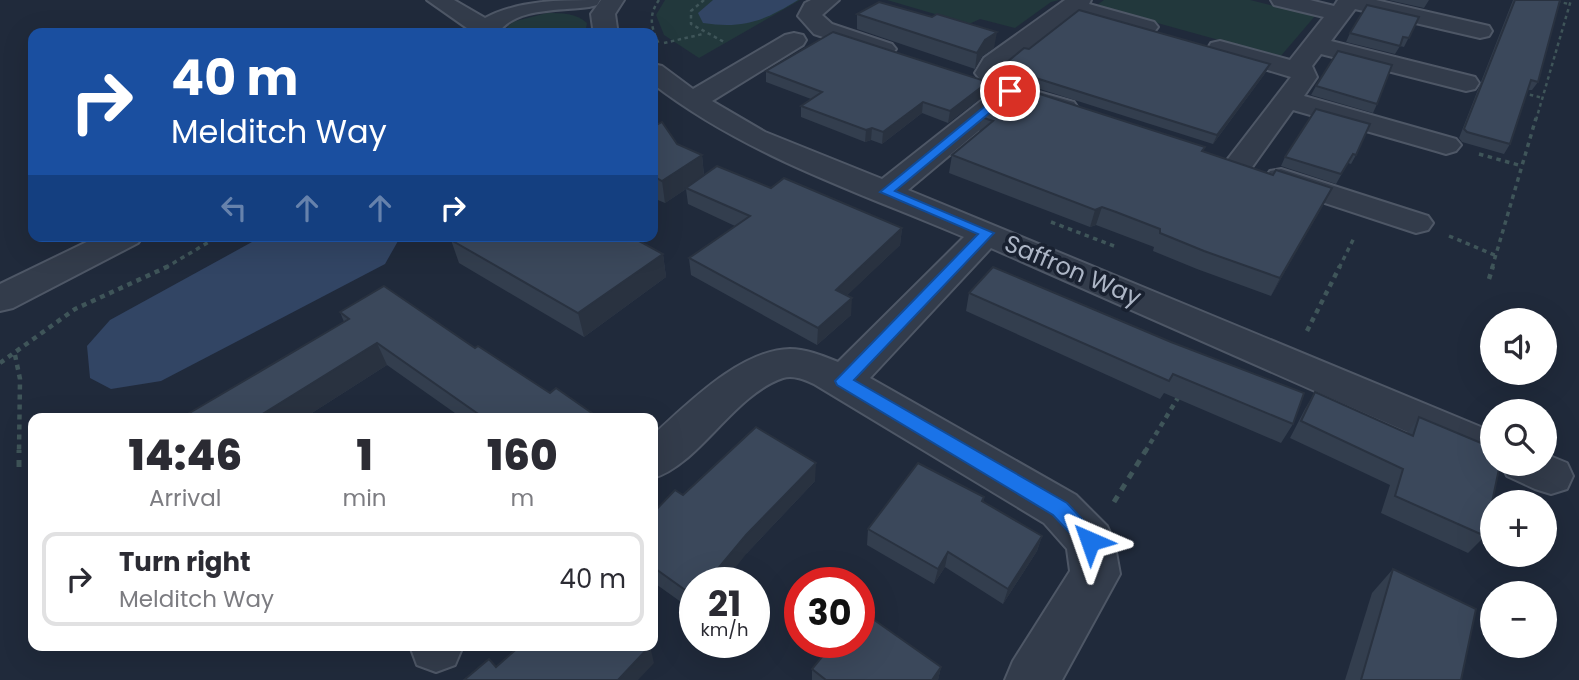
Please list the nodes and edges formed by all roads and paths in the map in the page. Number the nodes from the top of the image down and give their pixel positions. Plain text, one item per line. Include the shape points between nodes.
1 (438, 0) edge
2 (589, 0) edge
3 (613, 0) edge
4 (659, 0) edge
5 (704, 0) edge
6 (828, 0) edge
7 (1282, 0) edge
8 (1550, 0) edge
9 (488, 1) edge
10 (1570, 2) edge
11 (1076, 3) edge
12 (1346, 5) edge
13 (544, 6) junction
14 (1146, 27) edge
15 (480, 28) edge
16 (490, 28) edge
17 (603, 28) edge
18 (604, 28) edge
19 (651, 28) edge
20 (1480, 31) dead end
21 (704, 34) junction
22 (794, 40) dead end
23 (658, 42) edge
24 (727, 43) dead end
25 (1315, 45) junction
26 (1220, 48) edge
27 (904, 57) edge
28 (1301, 71) junction
29 (658, 77) edge
30 (968, 78) edge
31 (1466, 83) joint
32 (1004, 88) junction
33 (1542, 98) junction
34 (1287, 100) junction
35 (691, 101) junction
36 (1086, 116) edge
37 (1446, 145) joint
38 (1522, 166) junction
39 (886, 192) junction
40 (1369, 207) junction
41 (1416, 223) joint
42 (987, 233) junction
43 (113, 242) edge
44 (210, 242) edge
45 (1497, 256) junction
46 (1489, 279) dead end
47 (0, 299) edge
48 (1217, 333) junction
49 (15, 355) junction
50 (0, 363) edge
51 (1292, 363) junction
52 (843, 381) junction
53 (1480, 445) edge
54 (658, 457) edge
55 (19, 467) dead end
56 (1090, 541) junction
57 (1032, 680) edge

1 - 15 street
2 - 13 street
3 - 18 street via 603,13
4 - 19 path
5 - 21 path via 691,11 691,24
6 - 27 street via 813,8 810,16 823,29
7 - 12 street
8 - 10 path
9 - 13 street
10 - 33 path
11 - 14 street
11 - 32 street via 993,63 988,73
12 - 20 street
12 - 25 street
13 - 16 street via 500,18
13 - 17 street via 583,8 598,15
21 - 23 path
21 - 24 path
22 - 35 street
25 - 28 street via 1299,66
25 - 31 street
26 - 28 street
28 - 34 street via 1304,77
29 - 35 street, Saffron Way
30 - 32 street
31 - 33 path via 1478,81
32 - 36 street
32 - 39 street
33 - 38 path
34 - 37 street
34 - 40 street via 1226,160
35 - 39 street, Saffron Way via 755,138
37 - 38 path
38 - 45 path
39 - 42 street, Saffron Way
40 - 41 street
40 - 51 path
41 - 45 path
42 - 48 street, Saffron Way
42 - 52 street
43 - 47 street
44 - 49 path via 180,261 75,309
45 - 46 path
48 - 51 street, Saffron Way
48 - 56 path
49 - 50 path
49 - 55 path via 20,379
51 - 53 street, Saffron Way
52 - 54 street via 810,365 781,364 751,376
52 - 56 street via 1060,509
56 - 57 street via 1094,574

